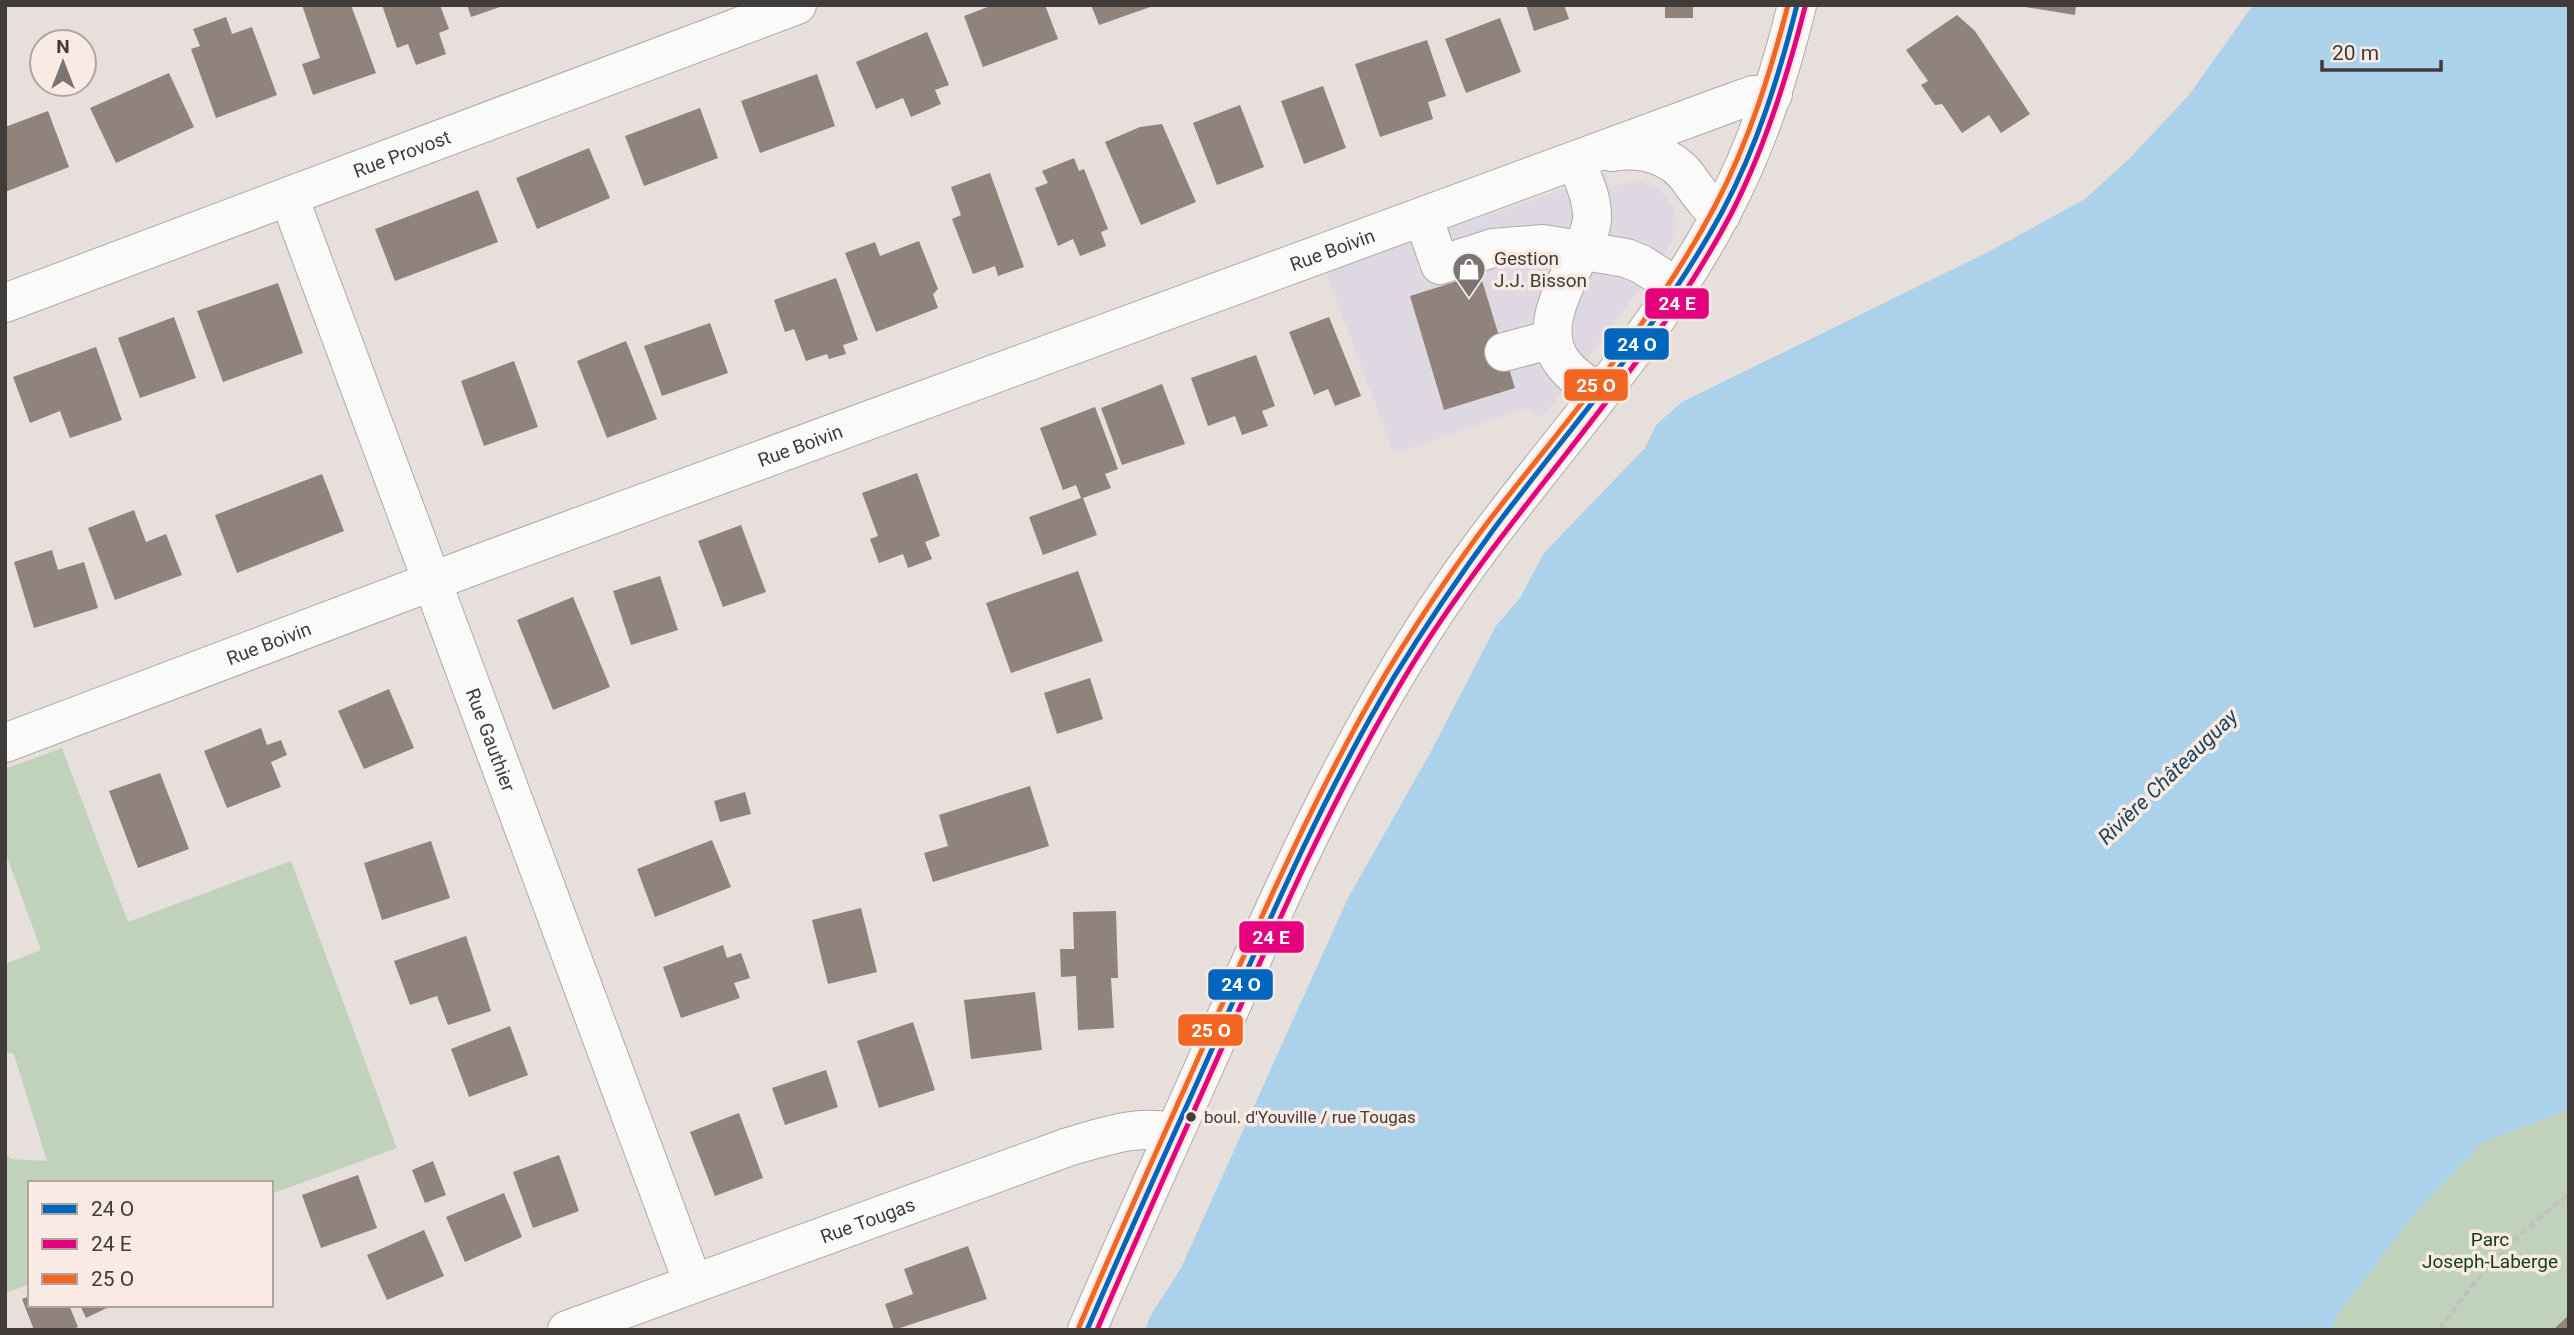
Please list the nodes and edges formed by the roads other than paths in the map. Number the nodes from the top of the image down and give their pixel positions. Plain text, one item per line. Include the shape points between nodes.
1 (797, 5) edge
2 (1797, 5) edge
3 (1773, 94) junction
4 (1586, 157) junction
5 (289, 197) junction
6 (1721, 215) junction
7 (1423, 217) junction
8 (1582, 249) junction
9 (1677, 287) junction
10 (5, 303) edge
11 (1553, 339) junction
12 (1504, 352) dead end
13 (1599, 394) junction
14 (433, 582) junction
15 (5, 743) edge
16 (1174, 1133) junction
17 (693, 1283) junction
18 (567, 1330) edge
19 (1087, 1330) edge

1 - 5 street, Rue Provost
2 - 3 street
3 - 4 street, Rue Boivin via 1754,95
3 - 6 street
4 - 6 street, Rue Boivin via 1636,151 1665,158
4 - 7 street, Rue Boivin
4 - 8 street via 1592,220
5 - 10 street, Rue Provost
5 - 14 street, Rue Gauthier
6 - 9 street
7 - 8 street via 1440,265 1493,248 1543,244
7 - 14 street, Rue Boivin
8 - 9 street via 1641,264
8 - 11 street via 1558,300
9 - 13 street
11 - 12 street
11 - 13 street via 1562,363
13 - 16 street via 1479,548 1389,688 1291,871
14 - 15 street, Rue Boivin
14 - 17 street, Rue Gauthier
16 - 17 street, Rue Tougas via 1134,1132 1068,1147
16 - 19 street
17 - 18 street, Rue Tougas

